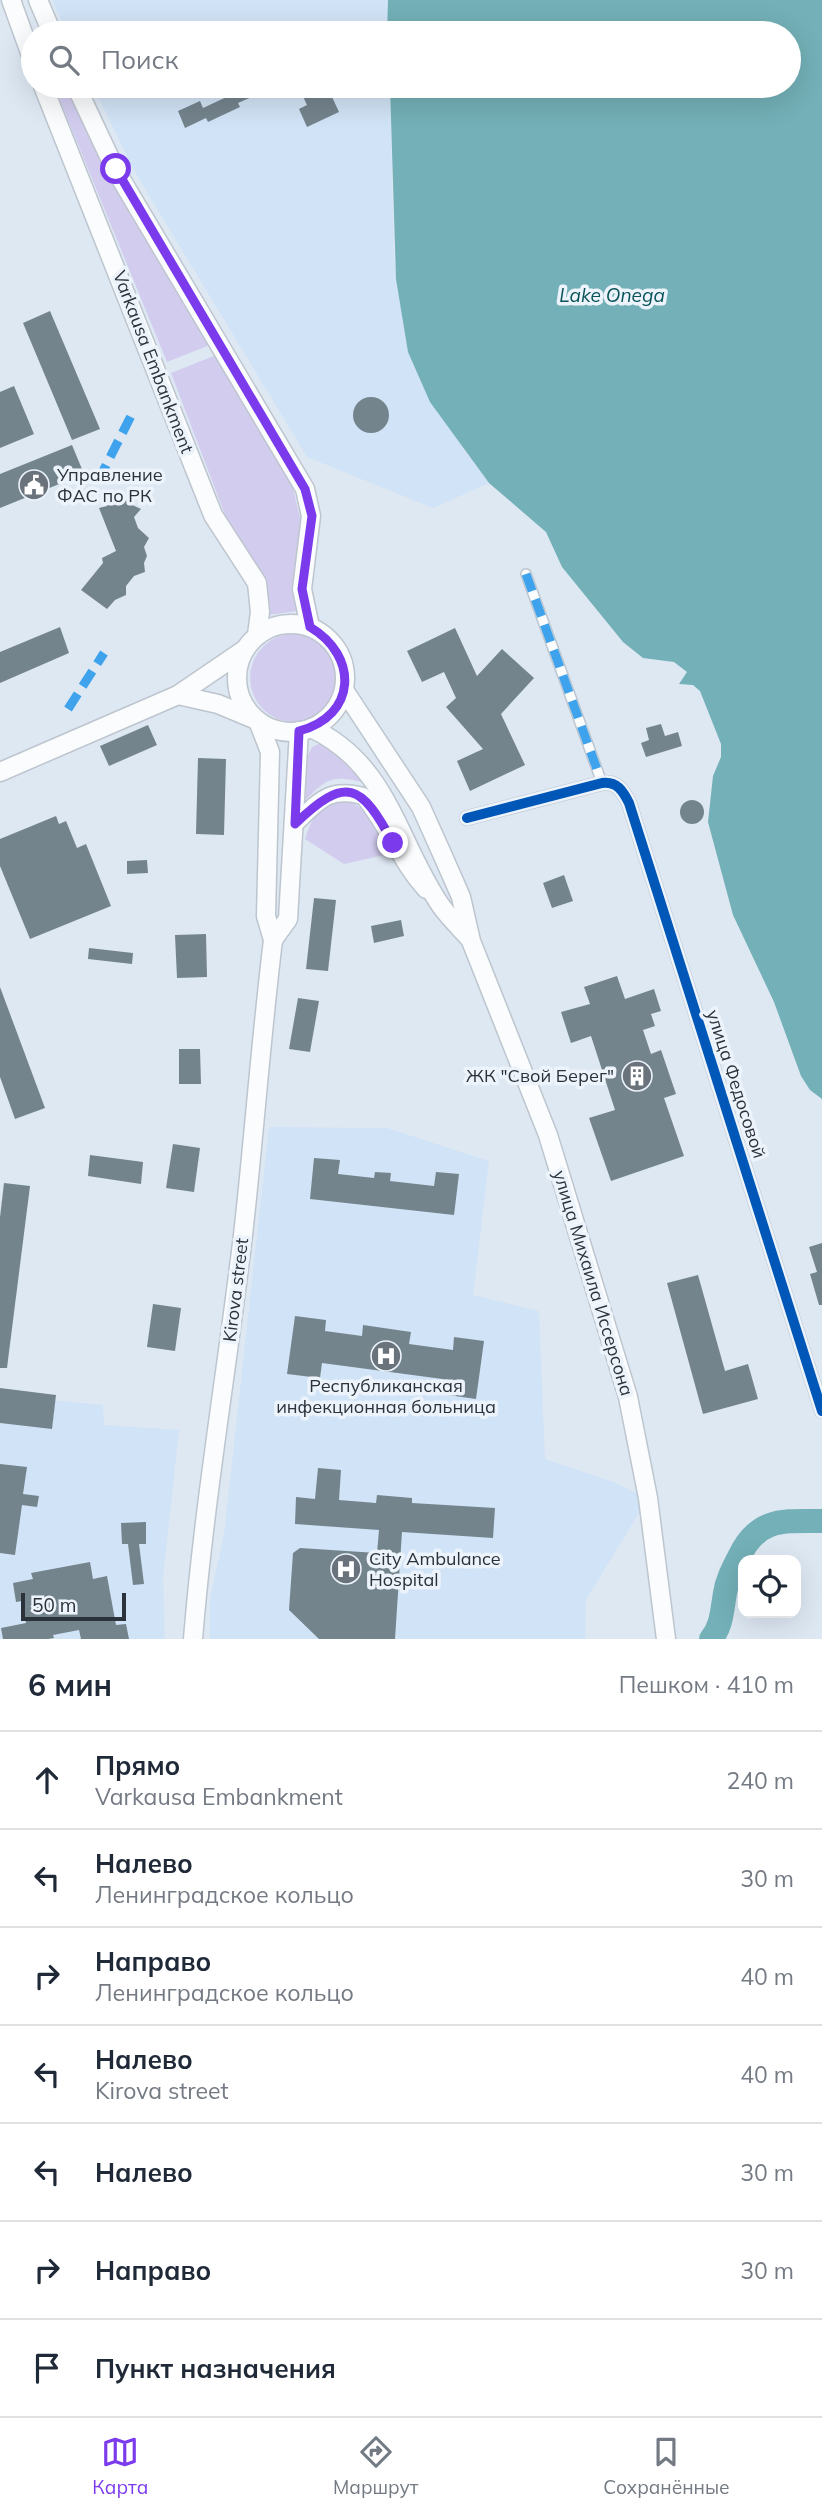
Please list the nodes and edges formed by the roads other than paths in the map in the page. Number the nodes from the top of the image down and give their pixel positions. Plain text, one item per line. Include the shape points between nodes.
1 (11, 0) edge
2 (38, 0) edge
3 (29, 21) edge
4 (40, 21) edge
5 (48, 98) edge
6 (82, 98) edge
7 (526, 574) dead end
8 (310, 627) junction
9 (257, 635) junction
10 (244, 650) junction
11 (344, 690) junction
12 (178, 695) junction
13 (258, 721) junction
14 (305, 730) junction
15 (0, 772) edge
16 (602, 783) junction
17 (467, 818) dead end
18 (295, 824) junction
19 (441, 906) junction
20 (273, 940) junction
21 (471, 941) junction
22 (822, 1411) edge
23 (193, 1639) edge
24 (666, 1639) edge

1 - 3 main road
2 - 4 main road
5 - 9 main road, Varkausa Embankment via 213,515 257,583
6 - 8 main road via 116,169 305,489 312,516 302,589
7 - 16 street
8 - 9 main road via 292,623
8 - 11 main road via 328,637 340,654
9 - 10 main road
10 - 12 main road
10 - 13 main road via 237,668 237,688
11 - 14 main road via 326,719
11 - 21 main road, улица Михаила Иссерсона via 421,807 461,897
12 - 13 main road via 218,704
12 - 15 main road
13 - 14 main road via 270,728
13 - 20 main road, Kirova street via 270,752 265,916
14 - 18 main road, Kirova street
14 - 19 main road, улица Михаила Иссерсона via 336,739 359,761 394,811
16 - 17 street
16 - 22 street, улица Федосовой via 621,788 629,803
18 - 19 street via 335,793 363,796 412,874
18 - 20 main road, Kirova street via 288,919
19 - 21 main road, улица Михаила Иссерсона
20 - 23 main road, Kirova street via 243,1236 202,1525
21 - 24 main road, улица Михаила Иссерсона via 548,1135 628,1397 648,1498

